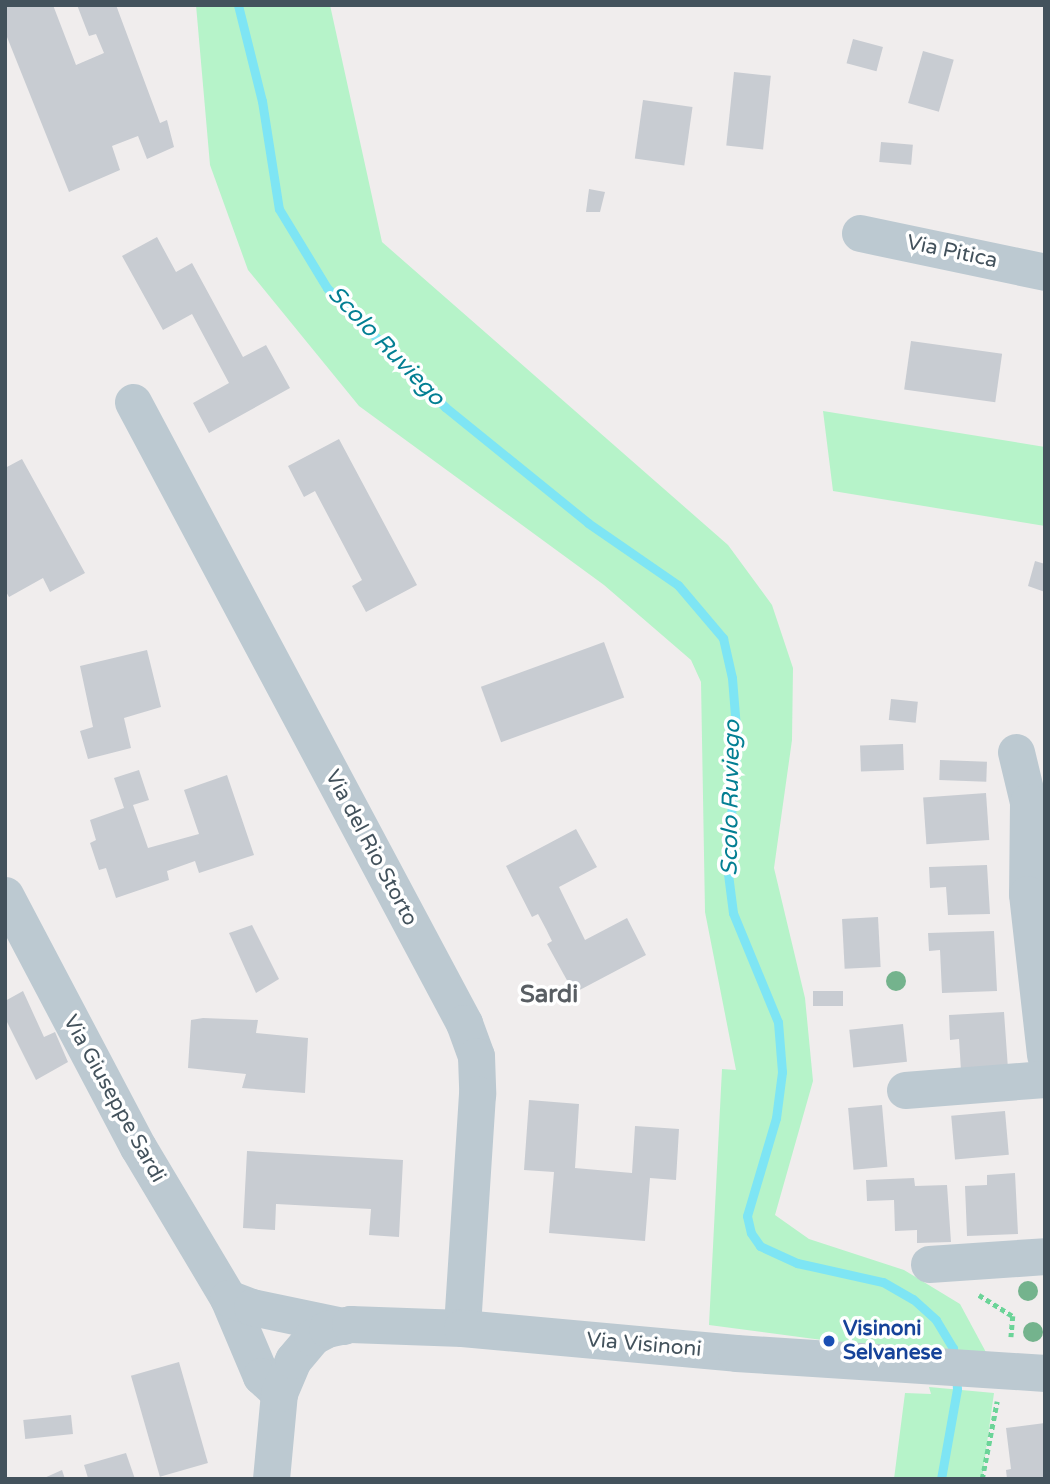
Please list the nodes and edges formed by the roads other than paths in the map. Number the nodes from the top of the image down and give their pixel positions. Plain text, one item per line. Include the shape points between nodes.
1 (860, 233) dead end
2 (1045, 272) edge
3 (133, 402) dead end
4 (1016, 752) dead end
5 (5, 895) edge
6 (1045, 1055) edge
7 (1045, 1079) edge
8 (905, 1090) dead end
9 (1045, 1256) edge
10 (929, 1264) dead end
11 (228, 1298) junction
12 (343, 1325) junction
13 (462, 1328) junction
14 (1045, 1373) edge
15 (279, 1393) junction
16 (271, 1479) edge

1 - 2 street, Via Pitica
3 - 13 street, Via del Rio Storto via 464,1023 476,1056
4 - 6 street via 1028,802 1027,894
5 - 11 street, Via Giuseppe Sardi via 138,1147
7 - 8 street
9 - 10 street
11 - 12 street
11 - 15 street, Via Giuseppe Sardi via 261,1376
12 - 13 street, Via Visinoni
12 - 15 street, Via Visinoni via 312,1337 301,1348
13 - 14 street, Via Visinoni via 736,1353
15 - 16 street

